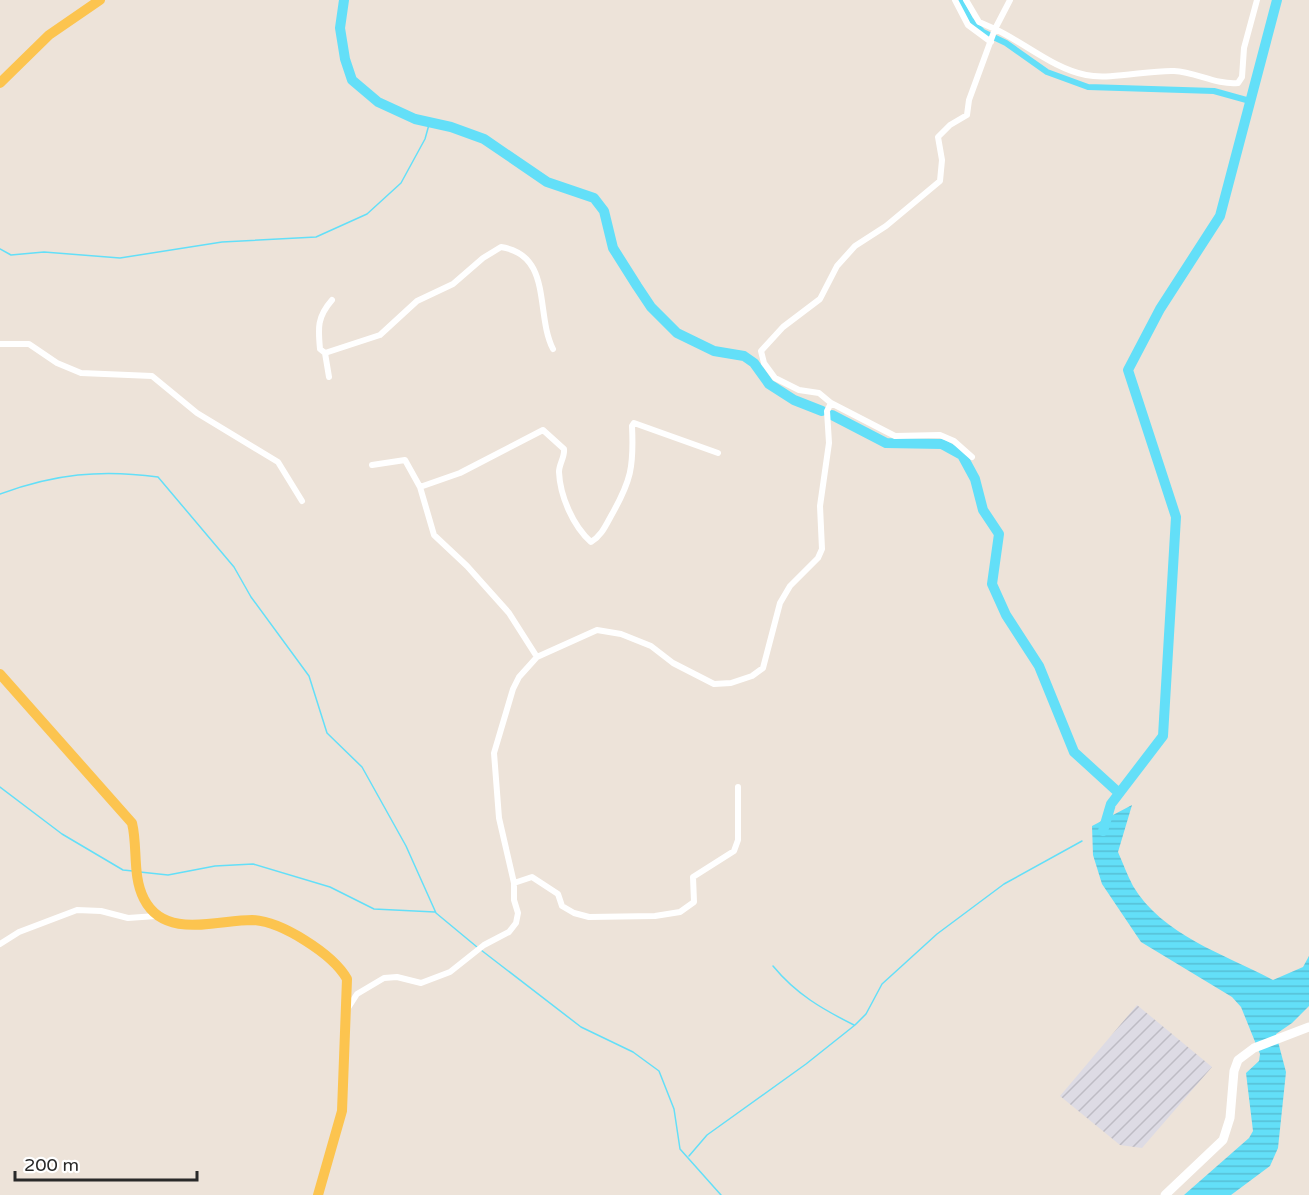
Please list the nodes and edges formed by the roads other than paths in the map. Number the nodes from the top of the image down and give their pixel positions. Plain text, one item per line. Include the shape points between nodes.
1 (100, 0) edge
2 (955, 0) edge
3 (966, 0) edge
4 (1010, 0) edge
5 (1257, 0) edge
6 (993, 36) junction
7 (0, 83) edge
8 (332, 300) dead end
9 (0, 344) edge
10 (553, 349) dead end
11 (325, 353) junction
12 (329, 377) dead end
13 (831, 403) junction
14 (718, 453) dead end
15 (972, 457) dead end
16 (372, 465) dead end
17 (420, 487) junction
18 (302, 501) dead end
19 (537, 657) junction
20 (0, 674) edge
21 (738, 787) dead end
22 (514, 883) junction
23 (157, 915) junction
24 (0, 944) edge
25 (347, 1010) junction
26 (1309, 1028) edge
27 (318, 1195) edge
28 (1165, 1195) edge

1 - 7 main road via 49,35
2 - 6 street via 968,25
3 - 6 street
4 - 6 street
5 - 6 street via 1238,83 1176,71 1087,75 1052,61 1020,40
6 - 13 street via 967,115 938,137 940,181 855,246 837,266 820,299 783,327 761,351 775,378 799,390 819,393
8 - 11 street via 318,324 320,349
9 - 18 street via 29,344 81,373 152,376 197,413 278,462
10 - 11 street via 545,333 538,276 525,256 501,246 453,284 417,301 380,335
11 - 12 street
13 - 15 street via 895,436 940,435
13 - 19 street via 827,411 829,443 820,506 822,549 780,603 763,668 731,684 714,684 673,663 651,646 597,630
14 - 17 street via 634,423 629,484 603,532 591,542 579,531 561,481 559,470 564,449 543,430 460,473
16 - 17 street via 405,460
17 - 19 street via 434,535 501,605
19 - 22 street via 513,689 494,753 499,818
20 - 23 main road via 132,823 138,878 144,898
21 - 22 street via 738,840 734,851 693,877 694,902 680,912 589,917 562,906 558,894 532,877
22 - 25 street via 518,913 509,932 436,979 422,982 384,978 357,994
23 - 24 street via 128,918 77,910 19,932
23 - 25 main road via 194,925 253,920 274,924 341,968 347,979
25 - 27 main road via 342,1111
26 - 28 main road via 1254,1048 1238,1060 1223,1140

